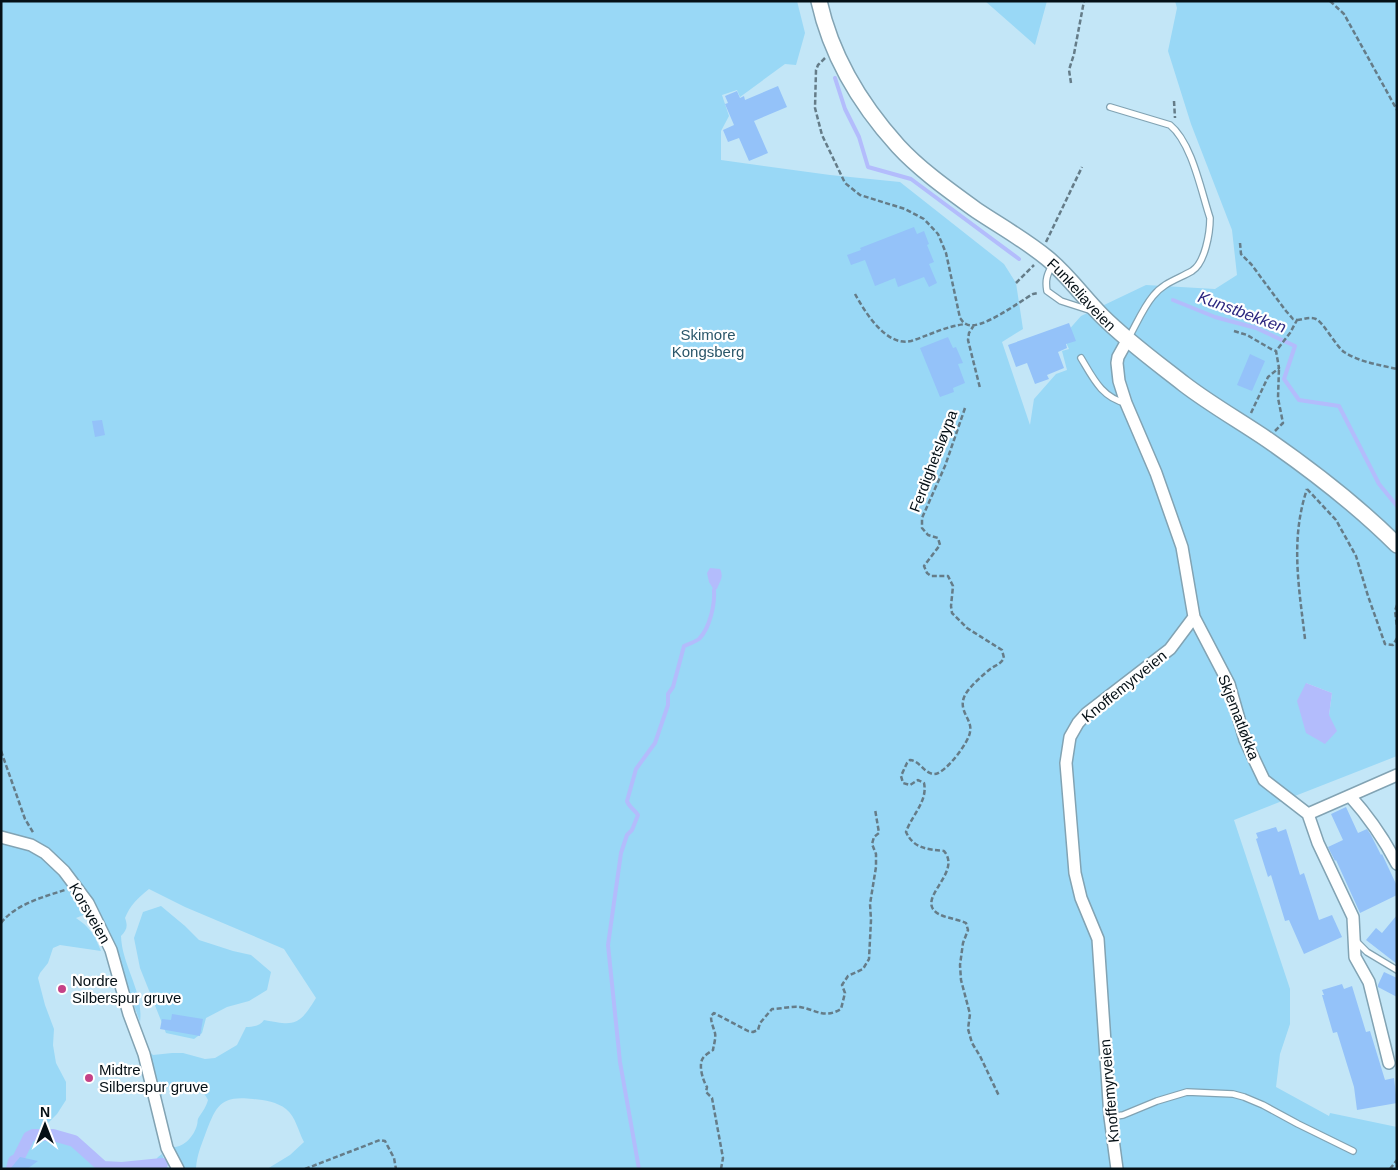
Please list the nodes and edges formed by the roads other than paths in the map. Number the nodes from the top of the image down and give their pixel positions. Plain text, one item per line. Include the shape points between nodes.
1 (819, 1) edge
2 (1110, 107) dead end
3 (1054, 264) junction
4 (1102, 316) junction
5 (1128, 339) junction
6 (1081, 358) dead end
7 (1126, 403) junction
8 (1397, 545) edge
9 (1194, 617) junction
10 (1397, 775) edge
11 (1350, 796) junction
12 (1308, 814) junction
13 (1, 837) edge
14 (1397, 864) edge
15 (1353, 938) junction
16 (1397, 970) edge
17 (1389, 1064) dead end
18 (1110, 1117) junction
19 (1353, 1151) dead end
20 (178, 1169) edge
21 (1117, 1169) edge

1 - 3 street, Funkeliaveien via 836,54 855,89 898,146 975,209
2 - 5 lane via 1170,125 1178,132 1187,148 1210,218 1203,257 1194,270 1167,283 1153,295
3 - 4 street, Funkeliaveien
3 - 4 lane via 1047,273 1047,291 1061,301 1085,307
4 - 5 street, Funkeliaveien
5 - 7 street via 1116,363
5 - 8 street, Funkeliaveien via 1186,386 1316,474
6 - 7 lane via 1096,384 1116,401
7 - 9 street via 1156,473 1182,547
9 - 12 street, Skjematløkka via 1229,684 1245,740 1264,780
9 - 18 street, Knoffemyrveien via 1170,649 1087,713 1070,738 1066,763 1075,873 1081,898 1098,939
10 - 11 street
11 - 12 street
11 - 14 street via 1367,814
12 - 15 street via 1353,917
13 - 20 street, Korsveien via 31,845 45,853 64,870 88,904 111,950 144,1054 167,1148
15 - 16 lane via 1367,952
15 - 17 street via 1356,957 1369,982
18 - 19 lane via 1187,1092 1233,1094 1263,1105
18 - 21 street, Knoffemyrveien

